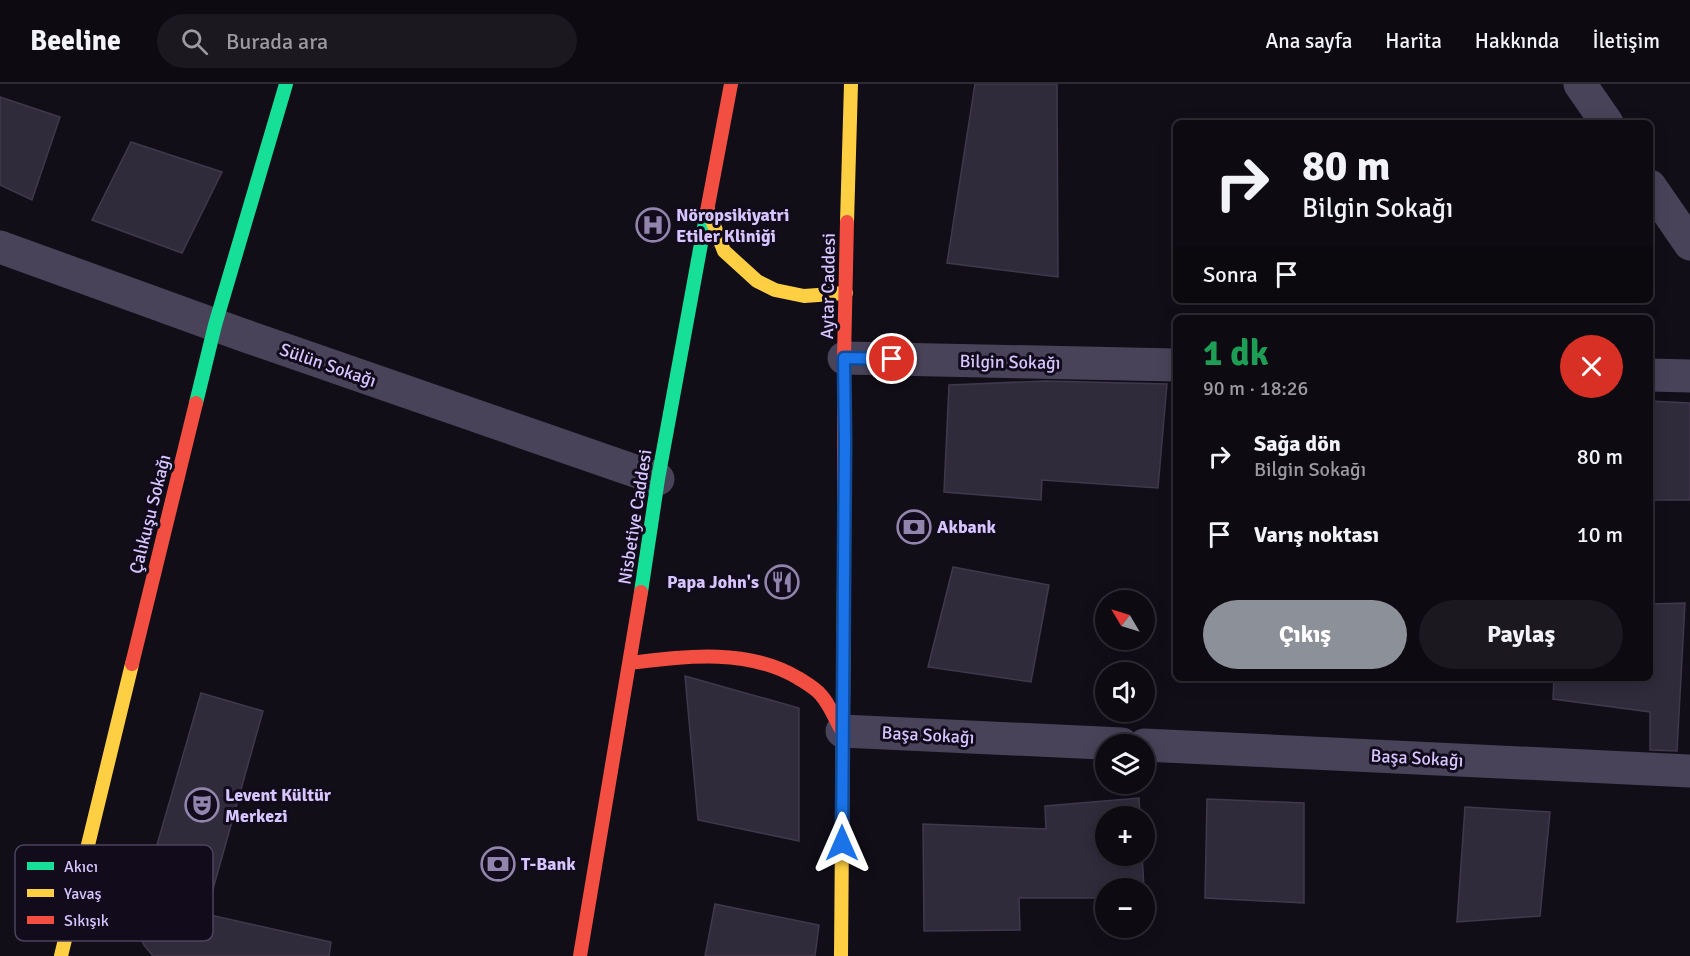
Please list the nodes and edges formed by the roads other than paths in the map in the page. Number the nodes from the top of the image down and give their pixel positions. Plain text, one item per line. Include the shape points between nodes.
1 (286, 84) edge
2 (731, 84) edge
3 (851, 84) edge
4 (1580, 84) edge
5 (1605, 120) edge
6 (1653, 190) edge
7 (708, 210) junction
8 (1690, 244) edge
9 (0, 247) edge
10 (846, 293) junction
11 (215, 325) junction
12 (844, 358) junction
13 (1173, 365) edge
14 (1653, 375) edge
15 (1690, 376) edge
16 (658, 479) junction
17 (630, 663) junction
18 (842, 731) junction
19 (1095, 743) edge
20 (1155, 746) edge
21 (1690, 771) edge
22 (88, 845) edge
23 (65, 941) edge
24 (61, 956) edge
25 (580, 956) edge
26 (841, 956) edge

1 - 11 main road, Çalıkuşu Sokağı
2 - 7 main road, Nisbetiye Caddesi
3 - 10 main road, Aytar Caddesi
4 - 5 street
6 - 8 street
7 - 10 main road via 724,251 757,281 775,290 804,296
7 - 16 main road, Nisbetiye Caddesi
9 - 11 street, Sülün Sokağı
10 - 12 main road, Aytar Caddesi
11 - 16 street, Sülün Sokağı
11 - 22 main road, Çalıkuşu Sokağı
12 - 13 street, Bilgin Sokağı
12 - 18 main road, Aytar Caddesi
14 - 15 street
16 - 17 main road, Nisbetiye Caddesi
17 - 18 main road via 714,656 761,662 793,674 820,693
17 - 25 main road, Nisbetiye Caddesi
18 - 19 street, Başa Sokağı
18 - 26 main road, Aytar Caddesi
20 - 21 street, Başa Sokağı
23 - 24 main road, Çalıkuşu Sokağı

